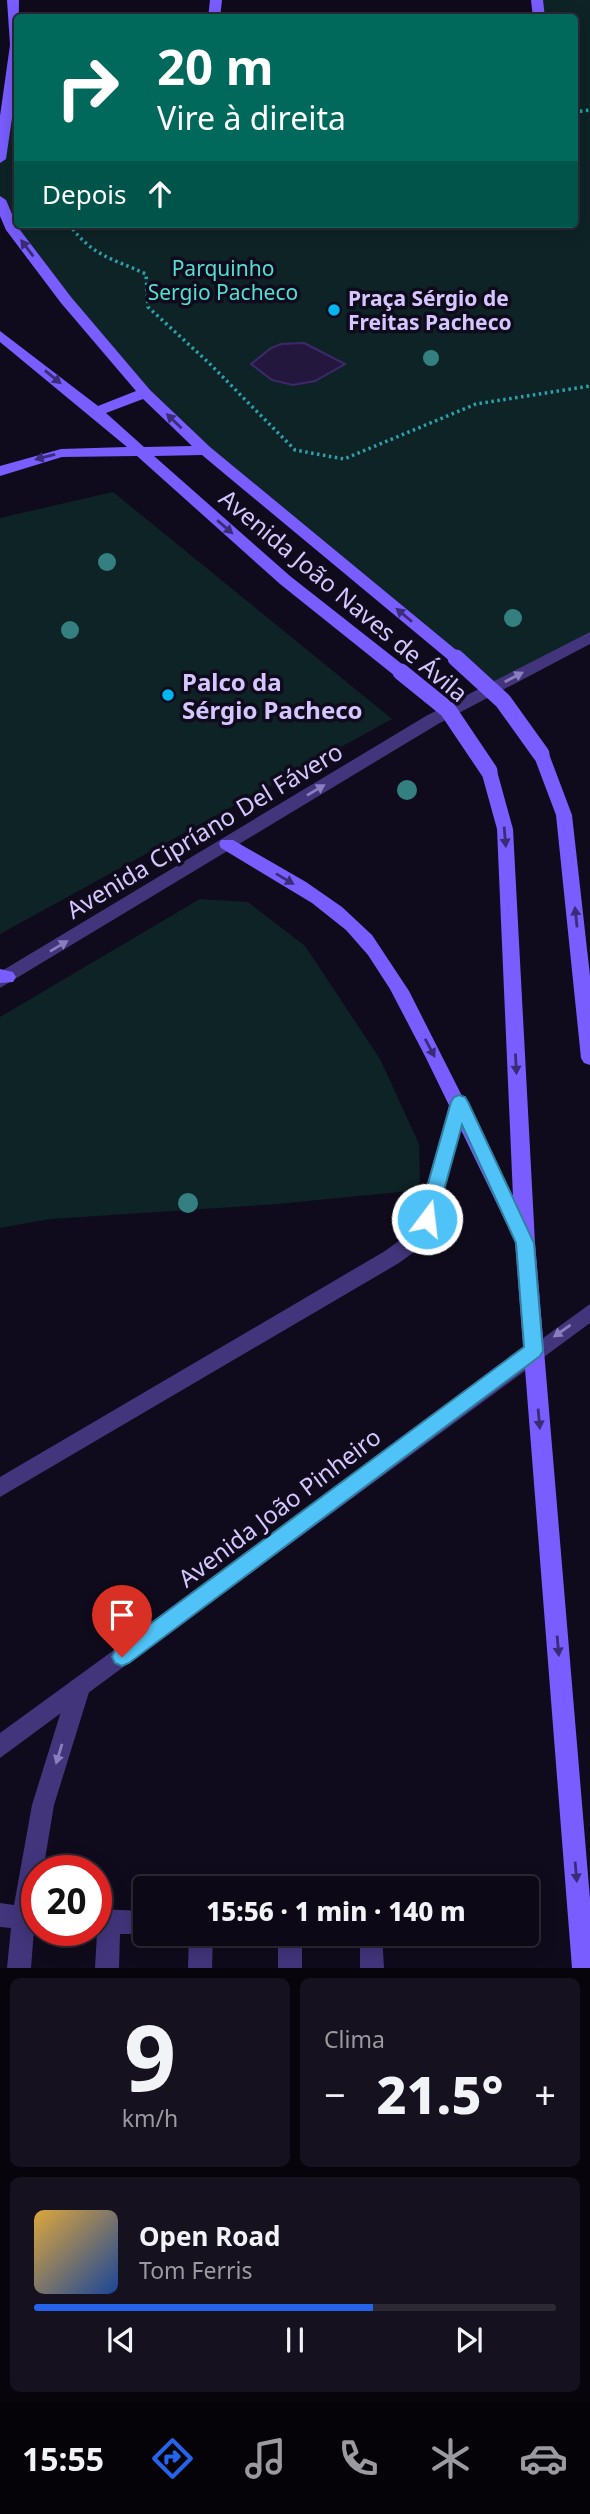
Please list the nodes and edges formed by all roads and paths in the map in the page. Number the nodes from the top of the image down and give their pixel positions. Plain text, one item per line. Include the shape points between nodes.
1 (14, 65) edge
2 (0, 159) edge
3 (0, 201) edge
4 (72, 228) edge
5 (0, 335) edge
6 (590, 386) edge
7 (145, 393) junction
8 (96, 412) junction
9 (137, 450) junction
10 (205, 450) junction
11 (0, 471) edge
12 (590, 637) edge
13 (227, 844) junction
14 (2, 978) edge
15 (589, 1027) edge
16 (590, 1058) edge
17 (459, 1102) junction
18 (525, 1243) junction
19 (590, 1312) edge
20 (534, 1351) junction
21 (0, 1488) edge
22 (79, 1689) junction
23 (0, 1747) edge
24 (20, 1918) edge
25 (112, 1922) edge
26 (133, 1923) edge
27 (105, 1946) edge
28 (201, 1946) edge
29 (290, 1946) edge
30 (371, 1946) edge
31 (19, 1968) edge
32 (107, 1968) edge
33 (200, 1968) edge
34 (290, 1968) edge
35 (372, 1968) edge
36 (583, 1968) edge

1 - 2 main road
7 -> 3 main road, Avenida João Naves de Ávila via 26,248
4 - 6 path via 102,257 146,274 148,307 295,450 344,459 476,404
5 -> 8 main road, Avenida João Naves de Ávila
7 - 8 main road
10 -> 7 main road, Avenida João Naves de Ávila
8 - 9 main road, Avenida João Naves de Ávila
9 - 10 main road
9 -> 11 main road via 61,453
9 -> 18 main road, Avenida João Naves de Ávila, bridge via 285,580 447,710 489,771 505,829
15 -> 10 main road, Avenida João Naves de Ávila, bridge via 564,815 541,754 503,701 457,658
13 -> 12 street, Avenida Cipríano Del Fávero via 432,720
14 -> 13 street, Avenida Cipríano Del Fávero
13 -> 17 main road via 310,895 366,939 391,975
15 - 16 main road, Avenida João Naves de Ávila
17 - 18 main road
17 - 21 street via 427,1219 414,1241
18 - 20 main road, Avenida João Naves de Ávila
19 -> 20 street, Avenida João Pinheiro
20 - 22 street, Avenida João Pinheiro
20 -> 36 main road, Avenida João Naves de Ávila
22 - 23 street, Avenida João Pinheiro
22 -> 24 street via 43,1805
24 - 31 street
25 - 26 street
27 - 32 street
28 - 33 street
29 - 34 street
30 - 35 street

